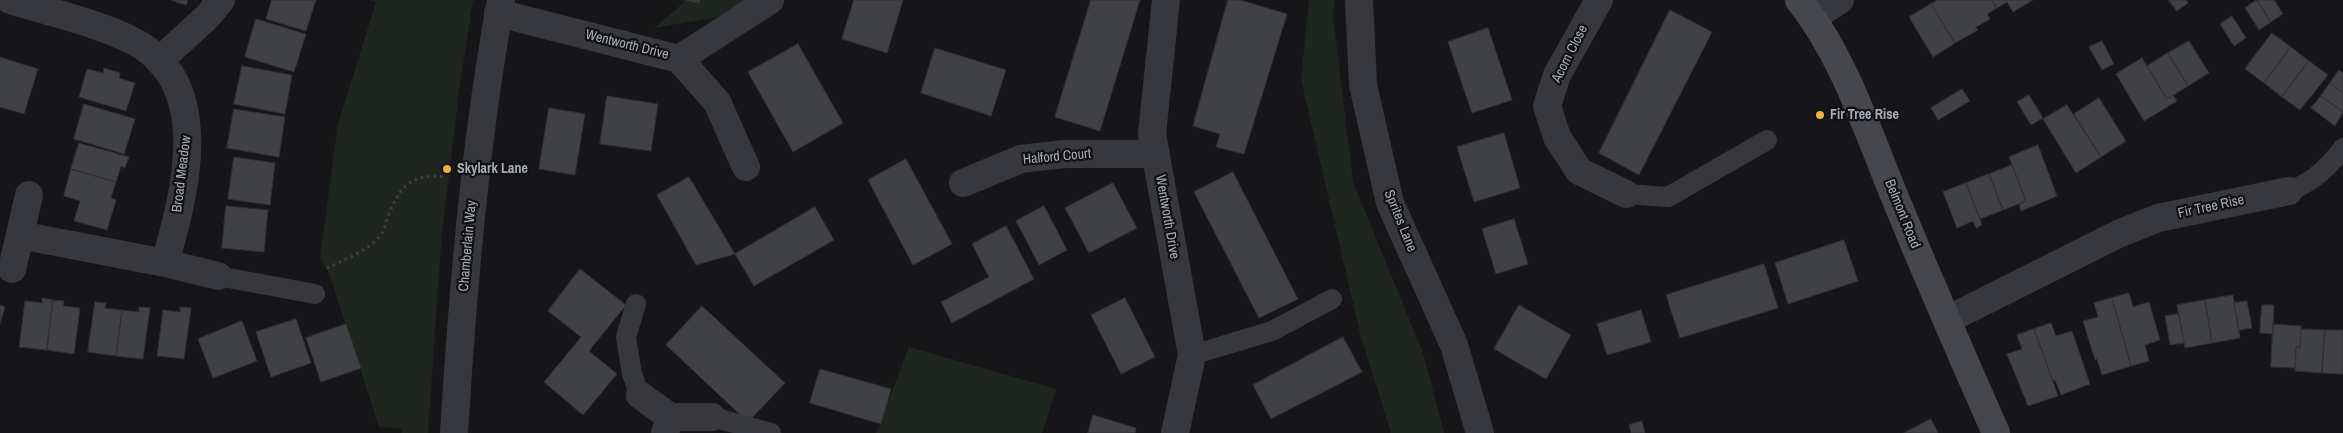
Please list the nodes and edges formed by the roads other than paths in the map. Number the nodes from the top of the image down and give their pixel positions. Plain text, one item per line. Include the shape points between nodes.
1 (10, 0) edge
2 (221, 0) edge
3 (770, 0) edge
4 (1166, 0) edge
5 (1359, 0) edge
6 (1599, 0) edge
7 (1840, 0) edge
8 (499, 7) edge
9 (1806, 9) edge
10 (680, 58) junction
11 (159, 61) junction
12 (1767, 140) dead end
13 (2343, 148) edge
14 (1156, 154) junction
15 (746, 167) dead end
16 (962, 183) dead end
17 (2289, 191) joint
18 (1626, 194) joint
19 (29, 195) dead end
20 (12, 253) edge
21 (165, 263) junction
22 (218, 276) joint
23 (314, 294) dead end
24 (1332, 300) dead end
25 (636, 304) dead end
26 (1946, 320) junction
27 (1192, 355) junction
28 (640, 394) joint
29 (712, 416) joint
30 (667, 425) edge
31 (454, 433) edge
32 (771, 433) edge
33 (1175, 433) edge
34 (1480, 433) edge
35 (1996, 433) edge

1 - 11 street, Broad Meadow via 122,36
2 - 11 street
3 - 10 street, Wentworth Drive
4 - 14 street, Wentworth Drive via 1152,134
5 - 34 street, Sprites Lane via 1363,85 1390,203 1454,345
6 - 18 street, Acorn Close via 1556,75 1547,106 1557,138 1579,170
7 - 9 street
8 - 10 street, Wentworth Drive
8 - 31 street, Chamberlain Way via 474,182
9 - 26 street, Belmont Road via 1834,55 1850,90
10 - 15 street via 717,102
11 - 21 street, Broad Meadow via 173,79 188,125 180,201
12 - 18 lane via 1668,197
13 - 17 lane via 2316,178
14 - 16 street, Halford Court via 1064,154 1021,159
14 - 27 street, Wentworth Drive
17 - 26 street, Fir Tree Rise via 2158,218 2118,234
19 - 20 street
20 - 21 street
21 - 22 street
22 - 23 lane
24 - 27 lane via 1272,331
25 - 28 lane via 626,337 632,374
26 - 35 street, Belmont Road
27 - 33 street, Wentworth Drive
28 - 30 street
29 - 30 street
29 - 32 lane

